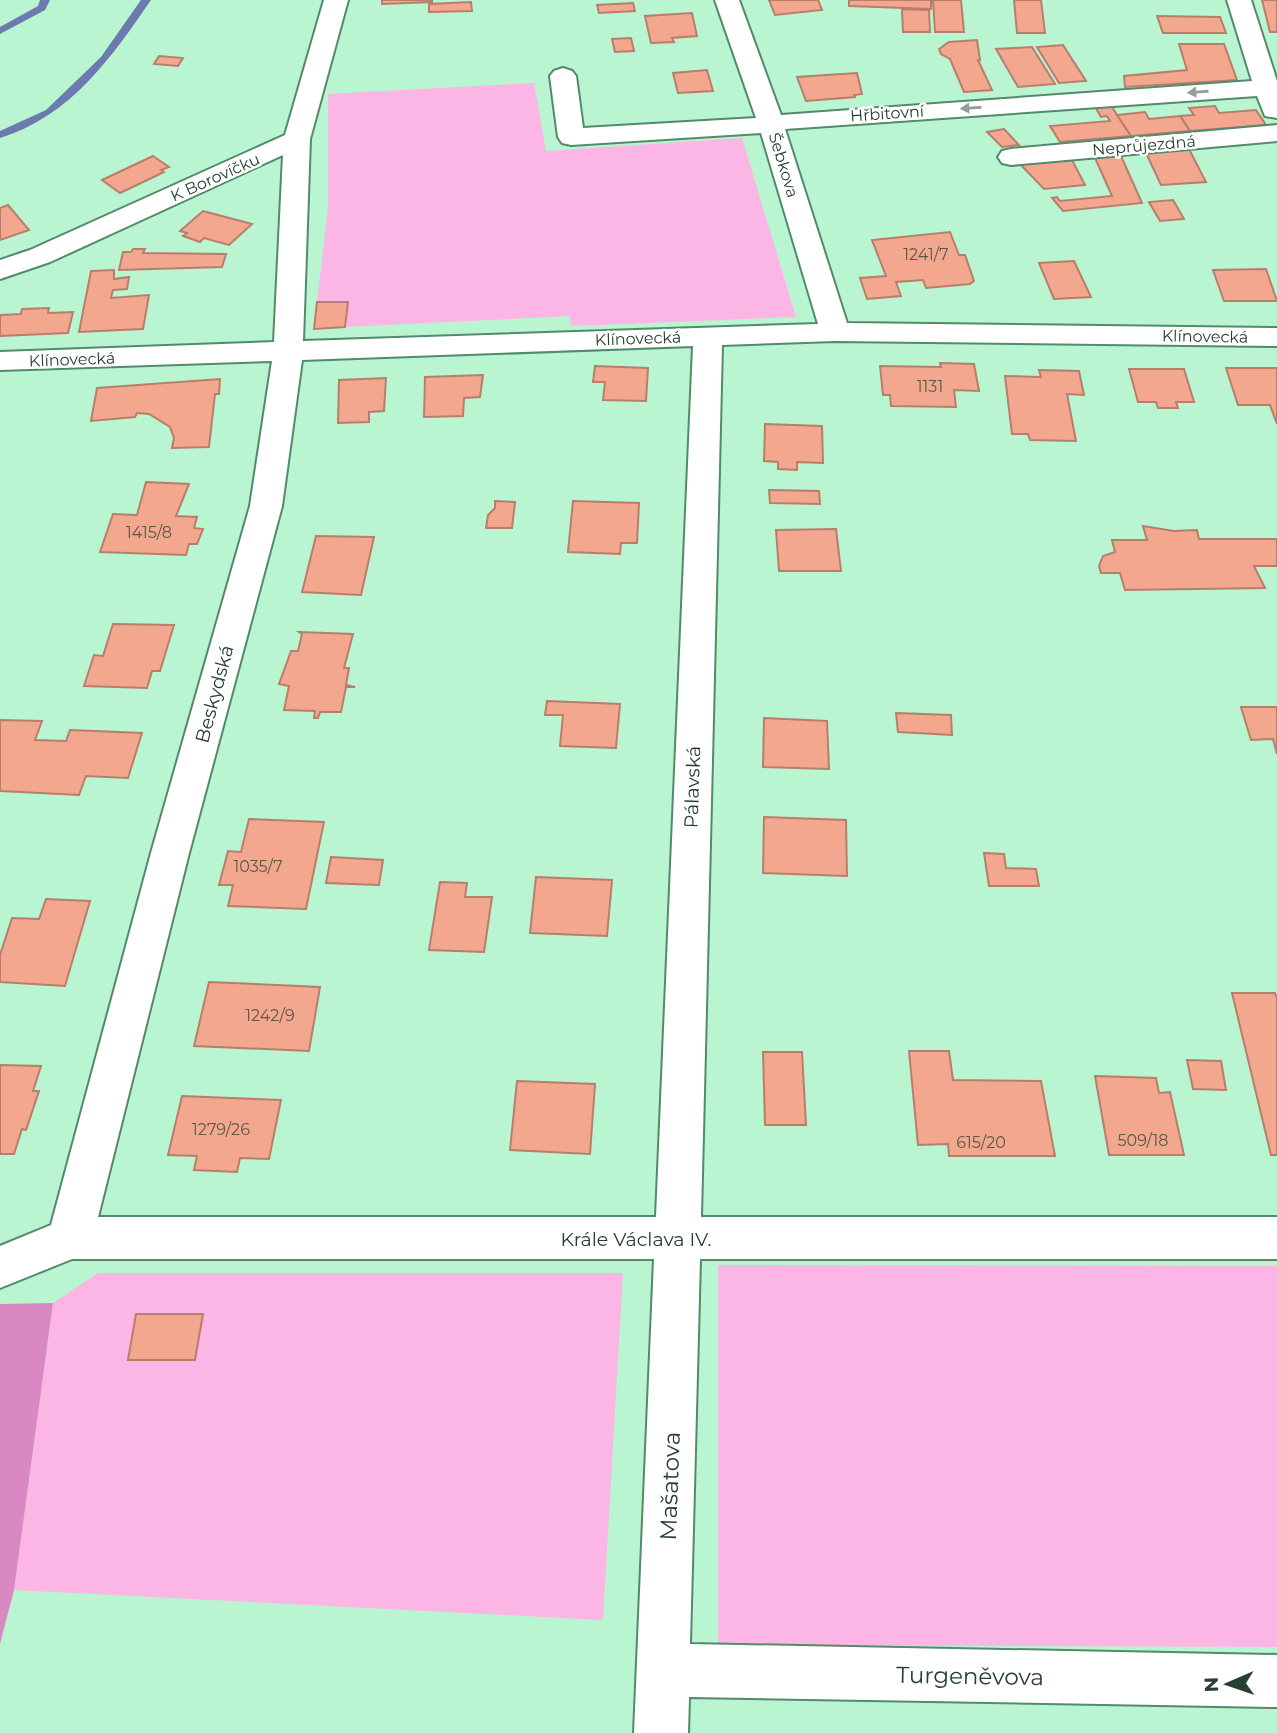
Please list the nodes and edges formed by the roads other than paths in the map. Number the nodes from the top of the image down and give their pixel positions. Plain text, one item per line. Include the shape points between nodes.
1 (336, 0) edge
2 (727, 0) edge
3 (1239, 0) edge
4 (563, 76) dead end
5 (1266, 88) junction
6 (1277, 119) edge
7 (772, 125) junction
8 (1277, 133) edge
9 (297, 139) junction
10 (1011, 157) dead end
11 (0, 270) edge
12 (835, 332) junction
13 (708, 335) junction
14 (1277, 337) edge
15 (288, 353) junction
16 (0, 361) edge
17 (69, 1238) junction
18 (1277, 1238) edge
19 (677, 1239) junction
20 (0, 1267) edge
21 (663, 1670) junction
22 (1277, 1681) edge
23 (661, 1733) edge

1 - 9 street
2 - 7 street, Šebkova
3 - 5 street
4 - 7 street, Hřbitovní via 571,137
5 - 6 street
5 -> 7 street, Hřbitovní
7 - 12 street, Šebkova
8 - 10 street, Neprůjezdná
9 - 11 street, K Borovíčku
9 - 15 street, Beskydská
12 - 13 street, Klínovecká
12 - 14 street, Klínovecká
13 - 15 street, Klínovecká
13 - 19 street, Pálavská
15 - 16 street, Klínovecká
15 - 17 street, Beskydská via 266,506
17 - 19 street, Krále Václava IV.
17 - 20 street, Krále Václava IV.
18 - 19 street, Krále Václava IV.
19 - 21 street, Mašatova
21 - 22 street, Turgeněvova
21 - 23 street, Mašatova

